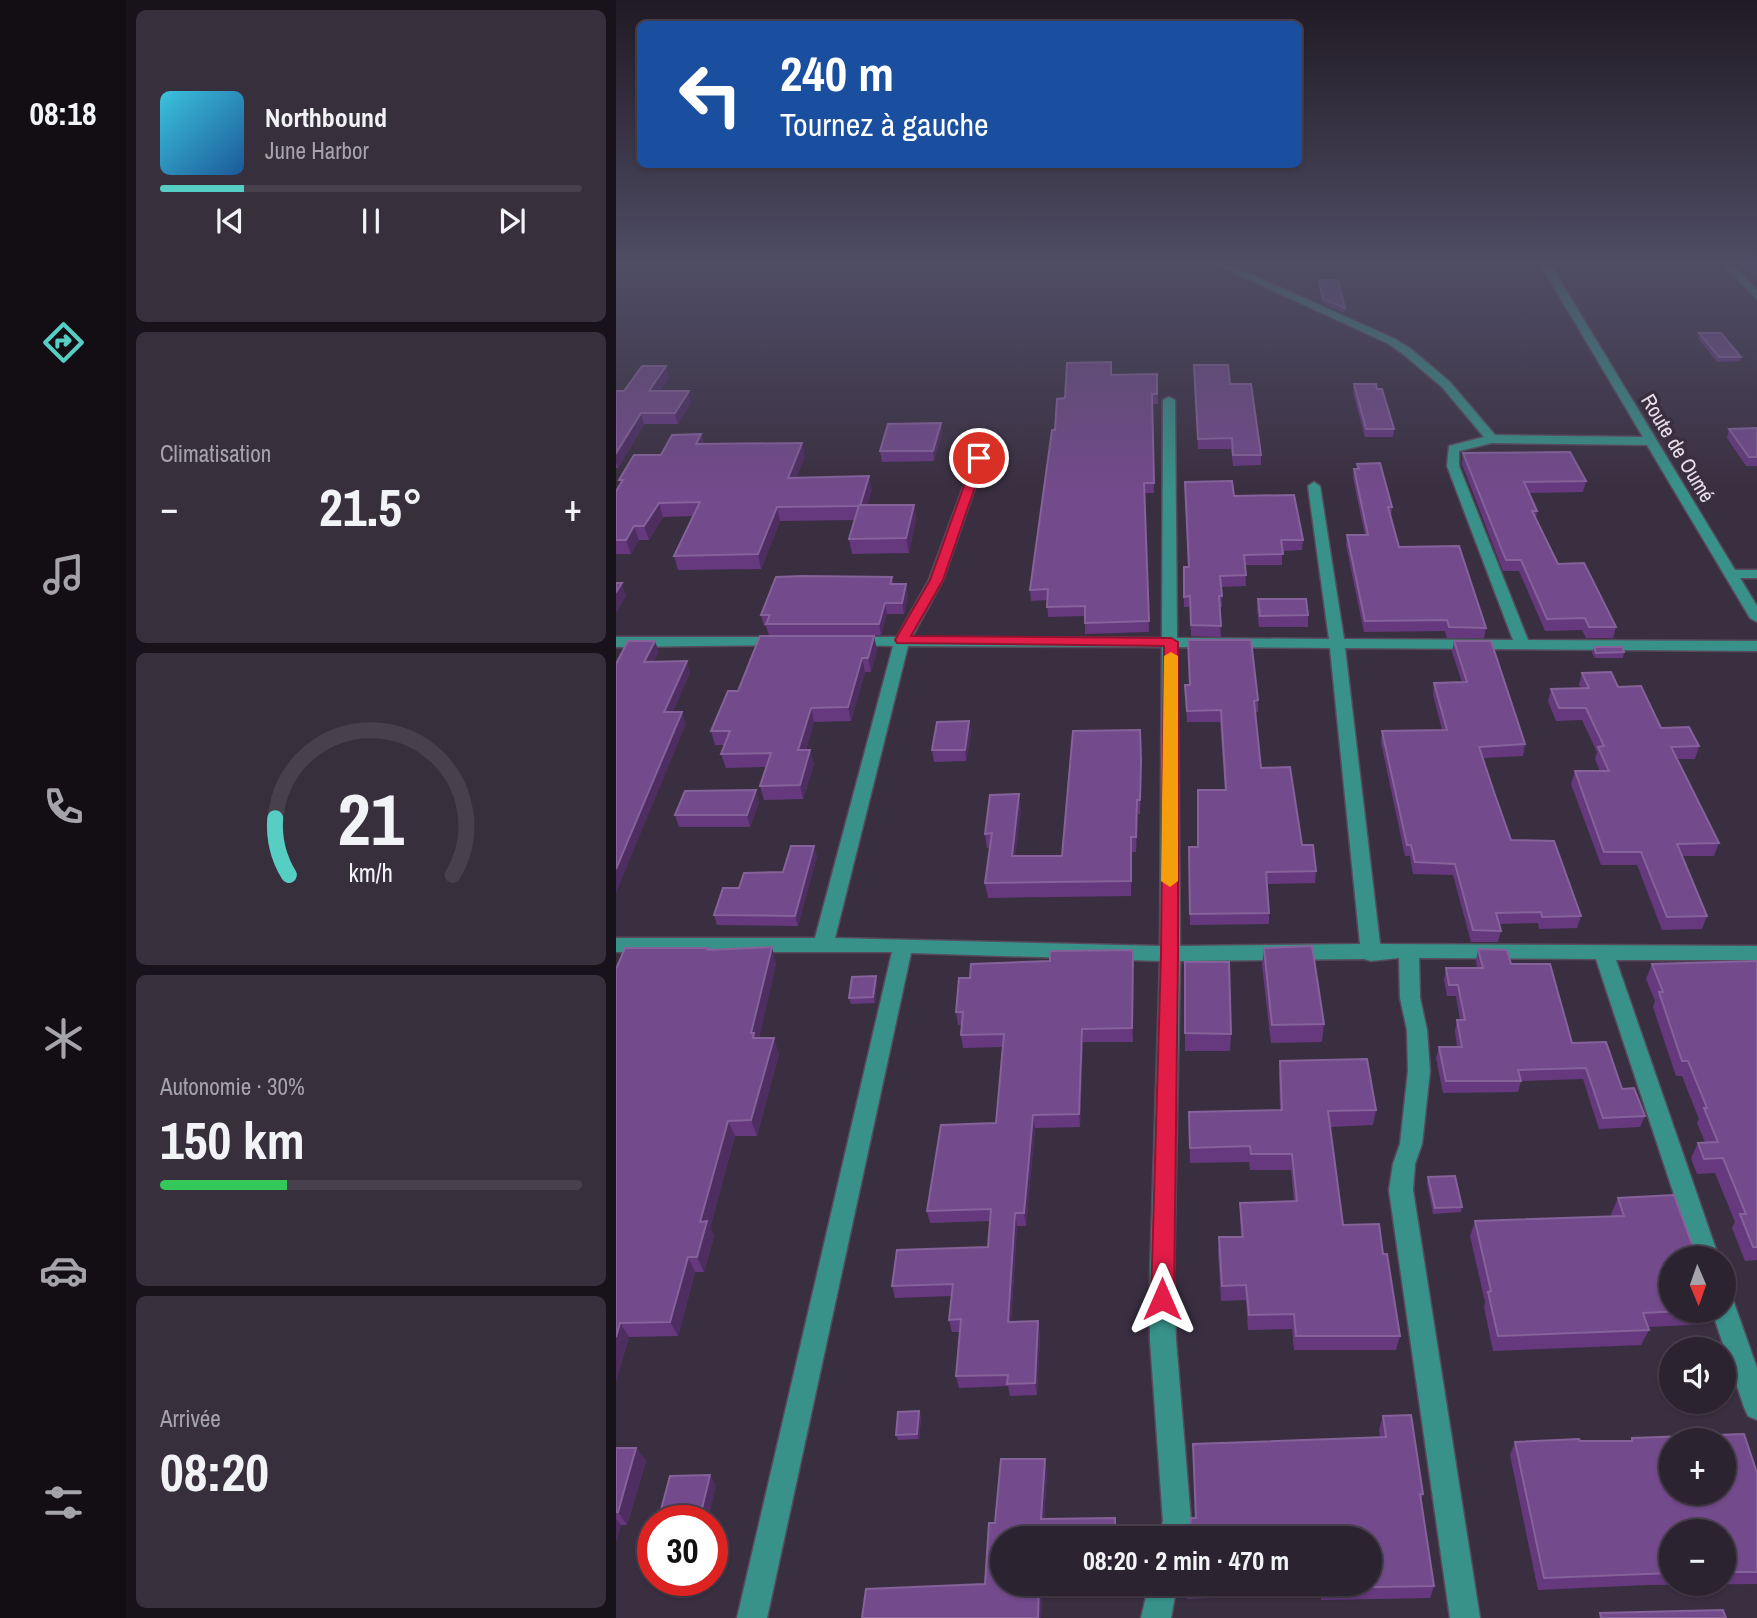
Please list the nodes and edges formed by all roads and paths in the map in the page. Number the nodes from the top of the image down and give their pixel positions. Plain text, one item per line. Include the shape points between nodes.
1 (1383, 338) edge
2 (1589, 338) edge
3 (1169, 400) dead end
4 (988, 433) dead end
5 (1492, 439) junction
6 (1651, 441) junction
7 (1314, 486) dead end
8 (1731, 574) junction
9 (1757, 574) edge
10 (1757, 618) edge
11 (902, 640) junction
12 (794, 641) edge
13 (835, 641) edge
14 (1171, 642) junction
15 (617, 644) edge
16 (1337, 644) junction
17 (1522, 645) junction
18 (1757, 646) edge
19 (616, 945) edge
20 (903, 945) junction
21 (823, 946) junction
22 (1409, 951) junction
23 (1604, 953) junction
24 (1757, 953) edge
25 (1170, 954) junction
26 (1371, 954) junction
27 (1703, 1246) edge
28 (1729, 1323) edge
29 (1757, 1407) edge
30 (1176, 1526) edge
31 (1161, 1596) edge
32 (752, 1618) edge
33 (1156, 1618) edge
34 (1465, 1618) edge

1 - 5 street via 1442,377
2 - 6 street, Route de Oumé
3 - 14 street
4 - 11 street via 936,580
5 - 6 street
5 - 17 street via 1453,450 1453,466
6 - 8 street, Route de Oumé
7 - 16 street
8 - 9 street
8 - 10 street, Route de Oumé
11 - 13 street
11 - 14 street
11 - 21 street
12 - 15 street
14 - 16 street
14 - 25 street
16 - 17 street
16 - 26 street
17 - 18 street
19 - 21 street
20 - 21 street
20 - 25 street
20 - 32 street
22 - 23 street
22 - 26 street
22 - 34 street via 1419,1071 1401,1190
23 - 24 street
23 - 27 street
25 - 26 street
25 - 30 street via 1162,1278
28 - 29 street
31 - 33 street

